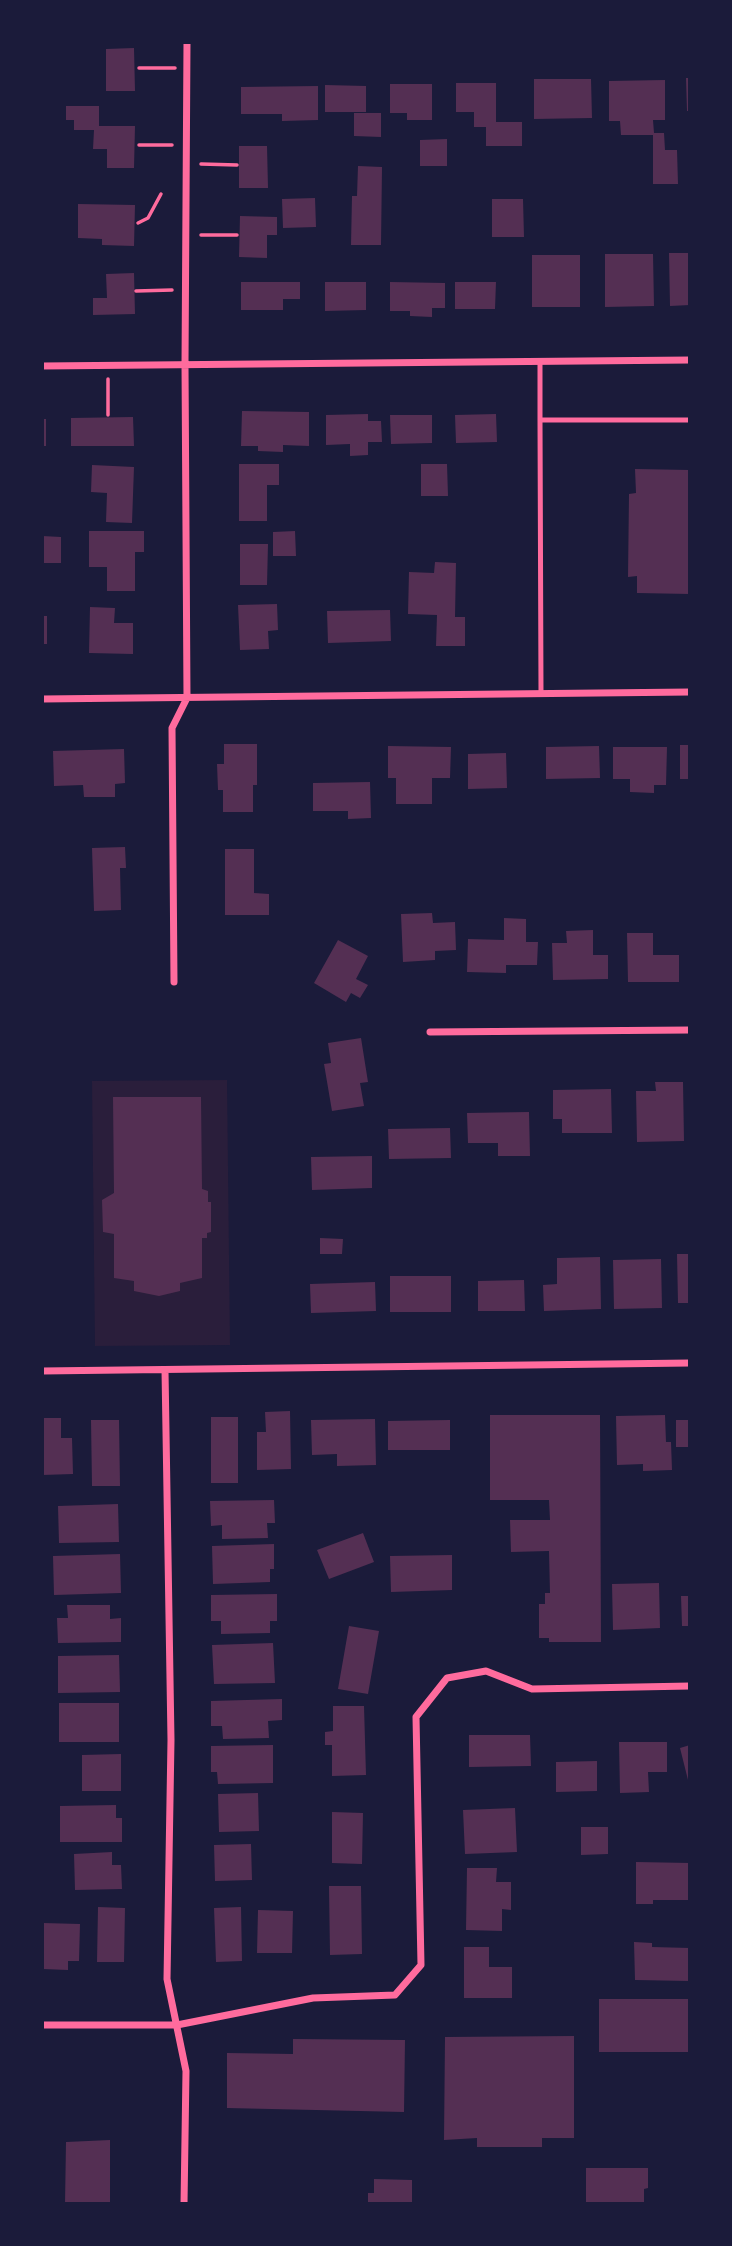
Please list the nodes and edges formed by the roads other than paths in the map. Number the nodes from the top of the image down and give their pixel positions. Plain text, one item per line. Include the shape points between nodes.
1 (187, 42) edge
2 (690, 360) edge
3 (540, 362) junction
4 (185, 364) junction
5 (42, 366) edge
6 (540, 420) junction
7 (690, 420) edge
8 (690, 692) edge
9 (541, 694) junction
10 (187, 698) junction
11 (42, 699) edge
12 (174, 982) dead end
13 (690, 1030) edge
14 (430, 1032) dead end
15 (690, 1363) edge
16 (165, 1370) junction
17 (42, 1371) edge
18 (690, 1686) edge
19 (42, 2025) edge
20 (177, 2025) junction
21 (184, 2204) edge

1 - 4 street
2 - 3 street
3 - 4 street
3 - 6 lane
4 - 5 street
4 - 10 street
6 - 7 lane
6 - 9 lane
8 - 9 street
9 - 10 street
10 - 11 street
10 - 12 street via 172,728
13 - 14 street
15 - 16 street
16 - 17 street
16 - 20 street via 171,1740 167,1979
18 - 20 street via 532,1689 486,1671 447,1678 416,1717 421,1965 395,1995 313,1997
19 - 20 street
20 - 21 street via 186,2071

